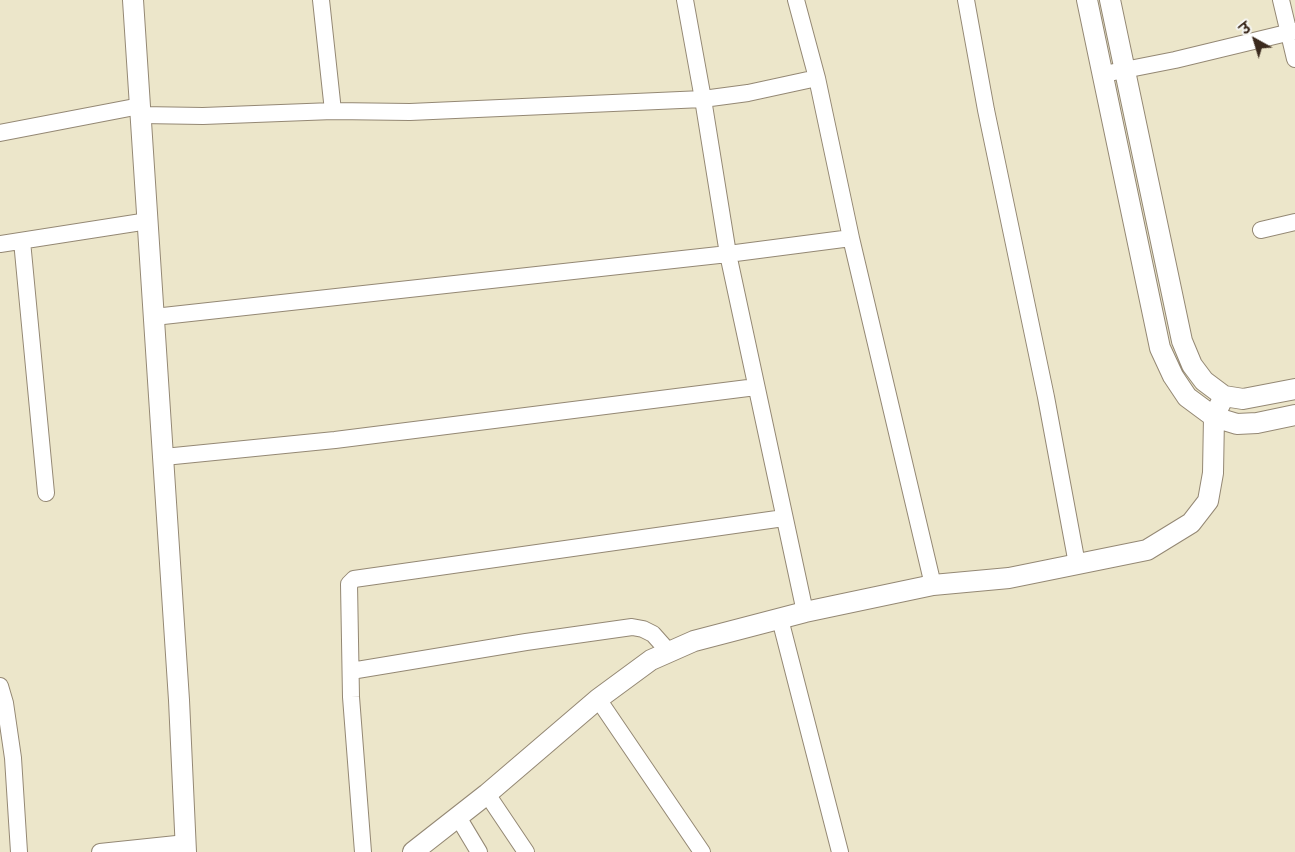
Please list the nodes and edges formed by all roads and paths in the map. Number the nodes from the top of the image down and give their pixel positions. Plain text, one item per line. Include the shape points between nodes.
1 (133, 0) edge
2 (321, 0) edge
3 (685, 0) edge
4 (796, 0) edge
5 (966, 0) edge
6 (1087, 0) edge
7 (1110, 0) edge
8 (1281, 0) edge
9 (1292, 32) edge
10 (1295, 59) edge
11 (1126, 69) junction
12 (1104, 74) junction
13 (817, 78) junction
14 (703, 99) junction
15 (141, 110) junction
16 (332, 111) junction
17 (0, 133) edge
18 (148, 221) junction
19 (1295, 222) edge
20 (1261, 230) dead end
21 (850, 238) junction
22 (22, 241) junction
23 (0, 244) edge
24 (728, 254) junction
25 (154, 318) junction
26 (756, 387) junction
27 (1295, 389) edge
28 (1224, 396) junction
29 (1295, 415) edge
30 (1214, 417) junction
31 (164, 457) junction
32 (46, 493) dead end
33 (784, 518) junction
34 (1078, 564) junction
35 (934, 585) junction
36 (805, 612) junction
37 (780, 619) junction
38 (669, 652) junction
39 (351, 671) junction
40 (0, 686) edge
41 (598, 699) junction
42 (486, 794) junction
43 (458, 817) junction
44 (186, 848) edge
45 (19, 852) edge
46 (100, 852) edge
47 (363, 852) edge
48 (413, 852) edge
49 (479, 852) edge
50 (526, 852) edge
51 (702, 852) edge
52 (840, 852) edge

1 - 15 street
2 - 16 street
3 - 14 street
4 - 13 street
5 - 34 street
6 - 12 street
7 - 11 street
8 - 9 street
9 - 10 street
9 - 11 street
11 - 12 street
11 - 28 street via 1182,341 1192,365 1204,381
12 - 30 street via 1160,348 1187,397
13 - 14 street
13 - 21 street
14 - 16 street via 410,112
14 - 24 street
15 - 16 street via 203,116
15 - 17 street
15 - 18 street
18 - 22 street
18 - 25 street
19 - 20 street
21 - 24 street
21 - 35 street
22 - 23 street
22 - 32 street
24 - 25 street
24 - 26 street
25 - 31 street
26 - 31 street via 335,440
26 - 33 street
27 - 28 street via 1243,400
28 - 30 street
29 - 30 street via 1243,424
30 - 34 street via 1213,473 1208,501 1191,524 1147,550
31 - 44 street
33 - 36 street
33 - 39 street via 354,579 349,584
34 - 35 street via 1009,578
35 - 36 street
36 - 37 street
37 - 38 street via 694,641
37 - 52 street
38 - 39 street via 653,634 632,627
38 - 41 street via 650,660
39 - 47 street
40 - 45 street via 13,758
41 - 42 street
41 - 51 street
42 - 43 street
42 - 50 street
43 - 48 street
43 - 49 street
44 - 46 street

